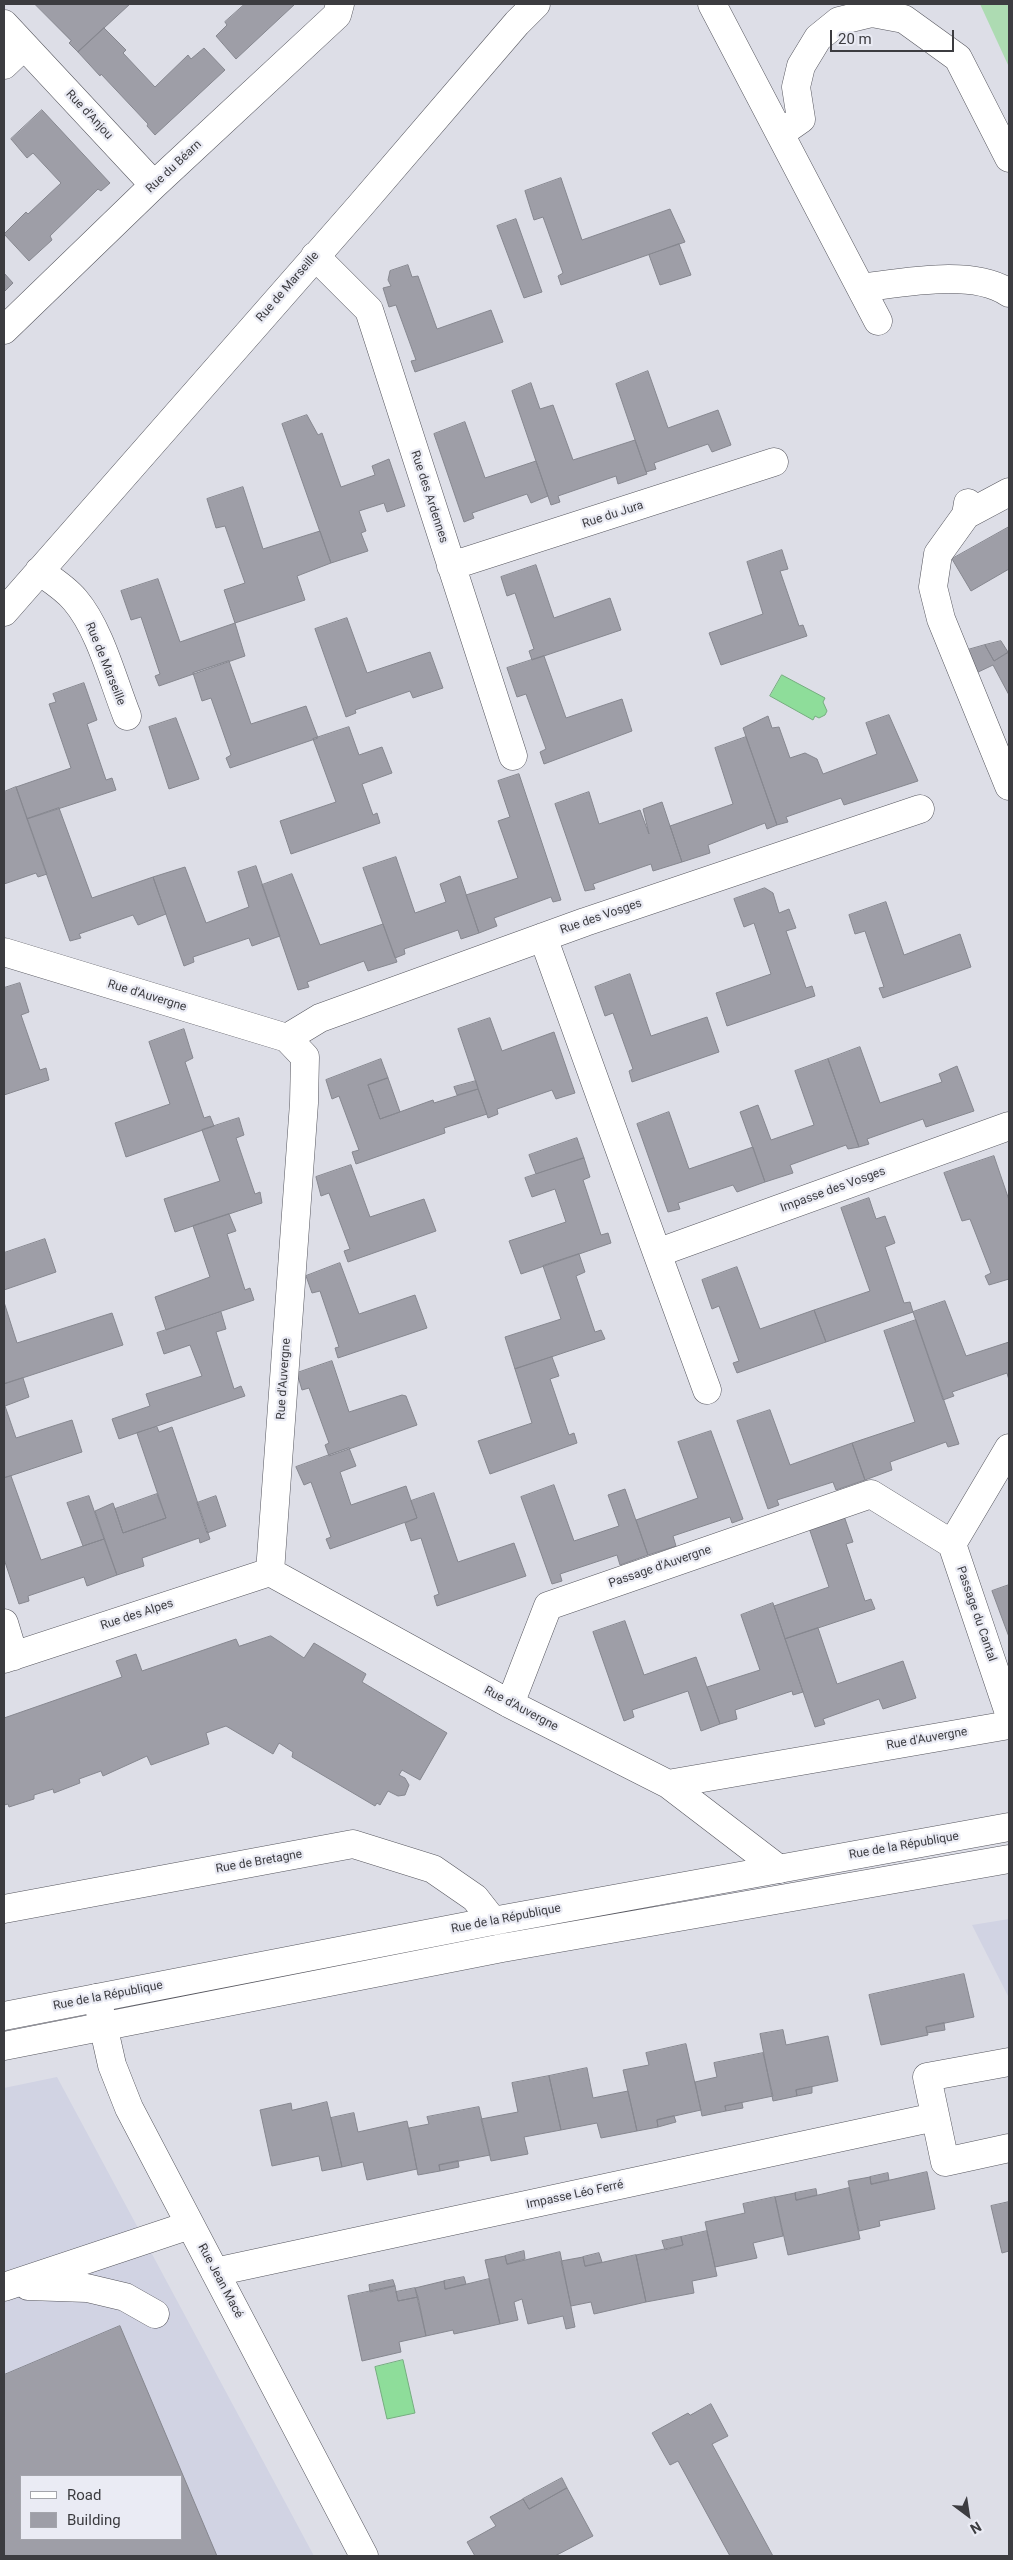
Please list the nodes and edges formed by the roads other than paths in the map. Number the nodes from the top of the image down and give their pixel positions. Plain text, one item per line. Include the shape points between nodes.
1 (340, 4) edge
2 (536, 4) edge
3 (712, 4) edge
4 (4, 24) edge
5 (24, 46) junction
6 (4, 65) edge
7 (781, 133) junction
8 (1009, 158) edge
9 (154, 185) junction
10 (315, 256) junction
11 (861, 288) junction
12 (1009, 293) edge
13 (878, 321) dead end
14 (4, 330) edge
15 (774, 462) dead end
16 (1009, 492) edge
17 (451, 566) junction
18 (39, 571) junction
19 (4, 612) edge
20 (127, 716) dead end
21 (513, 756) dead end
22 (1009, 786) edge
23 (920, 809) dead end
24 (543, 937) junction
25 (4, 952) edge
26 (287, 1038) junction
27 (1009, 1126) edge
28 (657, 1254) junction
29 (707, 1390) dead end
30 (1009, 1448) edge
31 (952, 1544) junction
32 (270, 1572) junction
33 (4, 1623) edge
34 (9, 1658) edge
35 (510, 1704) junction
36 (1009, 1713) edge
37 (1009, 1725) edge
38 (668, 1784) junction
39 (1009, 1827) edge
40 (1009, 1859) edge
41 (779, 1869) junction
42 (4, 1909) edge
43 (493, 1921) junction
44 (97, 1998) junction
45 (4, 2016) edge
46 (102, 2025) junction
47 (4, 2046) edge
48 (1009, 2062) edge
49 (935, 2117) junction
50 (1009, 2148) edge
51 (190, 2225) junction
52 (215, 2272) junction
53 (4, 2288) edge
54 (155, 2314) dead end
55 (364, 2556) edge

1 - 9 street, Rue du Béarn via 337,15
2 - 10 street, Rue de Marseille
3 - 7 street
4 - 5 street, Rue d'Anjou
5 - 6 street
5 - 9 street, Rue d'Anjou
7 - 8 street via 801,119 796,87 801,66 818,38 839,21 872,13 904,19 958,58
7 - 11 street
9 - 14 street, Rue du Béarn
10 - 17 street, Rue des Ardennes via 369,310
10 - 18 street, Rue de Marseille
11 - 12 street via 970,280 1002,288
11 - 13 street
15 - 17 street, Rue du Jura
16 - 22 street via 967,509 938,554 933,586 941,620
17 - 21 street, Rue des Ardennes
18 - 19 street, Rue de Marseille
18 - 20 street, Rue de Marseille via 65,589 93,628
23 - 24 street, Rue des Vosges
24 - 26 street, Rue des Vosges via 320,1018
24 - 28 street
25 - 26 street, Rue d'Auvergne
26 - 32 street, Rue d'Auvergne via 305,1058 304,1103
27 - 28 street, Impasse des Vosges
28 - 29 street
30 - 31 street
31 - 35 street, Passage d'Auvergne via 871,1494 548,1606
31 - 36 street, Passage du Cantal
32 - 34 street, Rue des Alpes
32 - 35 street, Rue d'Auvergne
33 - 34 street
35 - 38 street, Rue d'Auvergne
37 - 38 street, Rue d'Auvergne
38 - 41 street, Rue d'Auvergne
39 - 41 street, Rue de la République
40 - 46 street via 502,1948
41 - 43 street, Rue de la République
42 - 43 street, Rue de Bretagne via 353,1844 433,1869 476,1898
43 - 44 street, Rue de la République
44 - 45 street, Rue de la République
44 - 46 street, Rue Jean Macé
46 - 47 street
46 - 51 street, Rue Jean Macé via 112,2065 129,2108
48 - 49 street via 927,2077
49 - 50 street via 945,2162
49 - 52 street, Impasse Léo Ferré
51 - 52 street, Rue Jean Macé
51 - 53 street
52 - 55 street, Rue Jean Macé
53 - 54 street via 87,2288 125,2297

